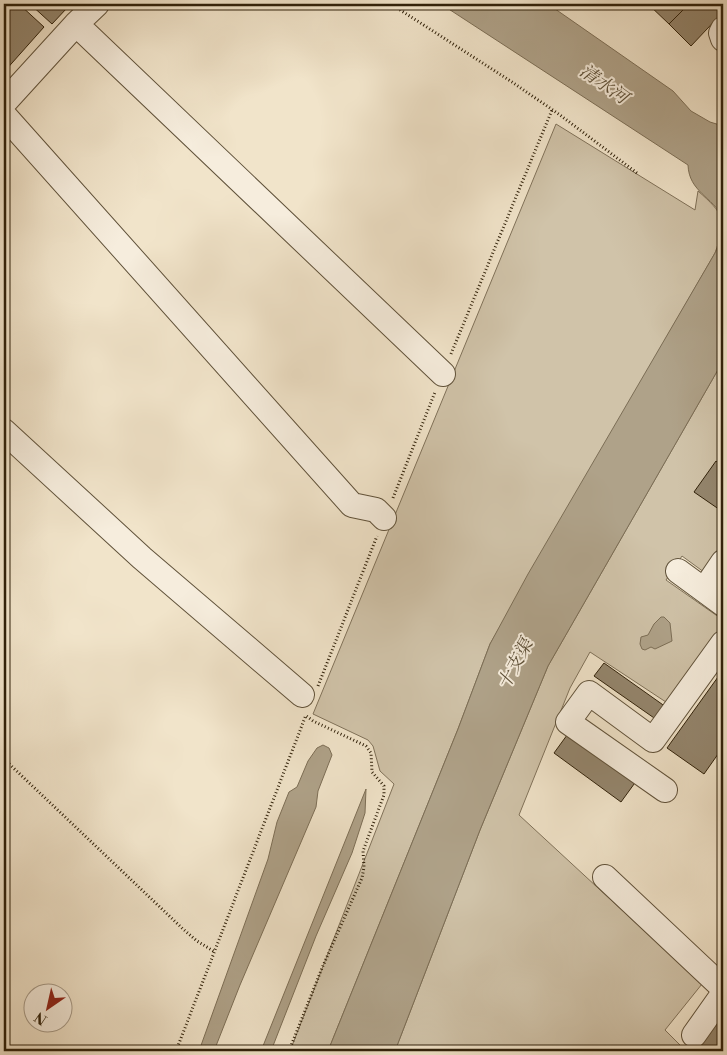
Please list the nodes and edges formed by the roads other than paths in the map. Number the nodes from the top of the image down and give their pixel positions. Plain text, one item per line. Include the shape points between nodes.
1 (96, 4) edge
2 (76, 24) junction
3 (723, 29) edge
4 (723, 39) edge
5 (4, 102) edge
6 (4, 115) edge
7 (443, 374) road end
8 (4, 431) edge
9 (384, 518) road end
10 (723, 562) edge
11 (678, 571) dead end
12 (704, 590) junction
13 (723, 604) edge
14 (723, 643) edge
15 (308, 702) road end
16 (624, 719) junction
17 (653, 740) junction
18 (604, 747) junction
19 (640, 773) junction
20 (666, 790) dead end
21 (605, 877) dead end
22 (723, 988) edge
23 (723, 994) edge
24 (694, 1035) dead end

1 - 2 street
2 - 5 street
2 - 7 street
3 - 4 street
6 - 9 street via 352,505 376,510
8 - 15 street via 142,558
10 - 12 street
11 - 12 street
12 - 13 street
14 - 17 street
16 - 17 street
16 - 18 street
16 - 18 street via 588,693 568,722
17 - 19 street via 654,753
18 - 19 street
19 - 20 street
21 - 22 street
23 - 24 street

